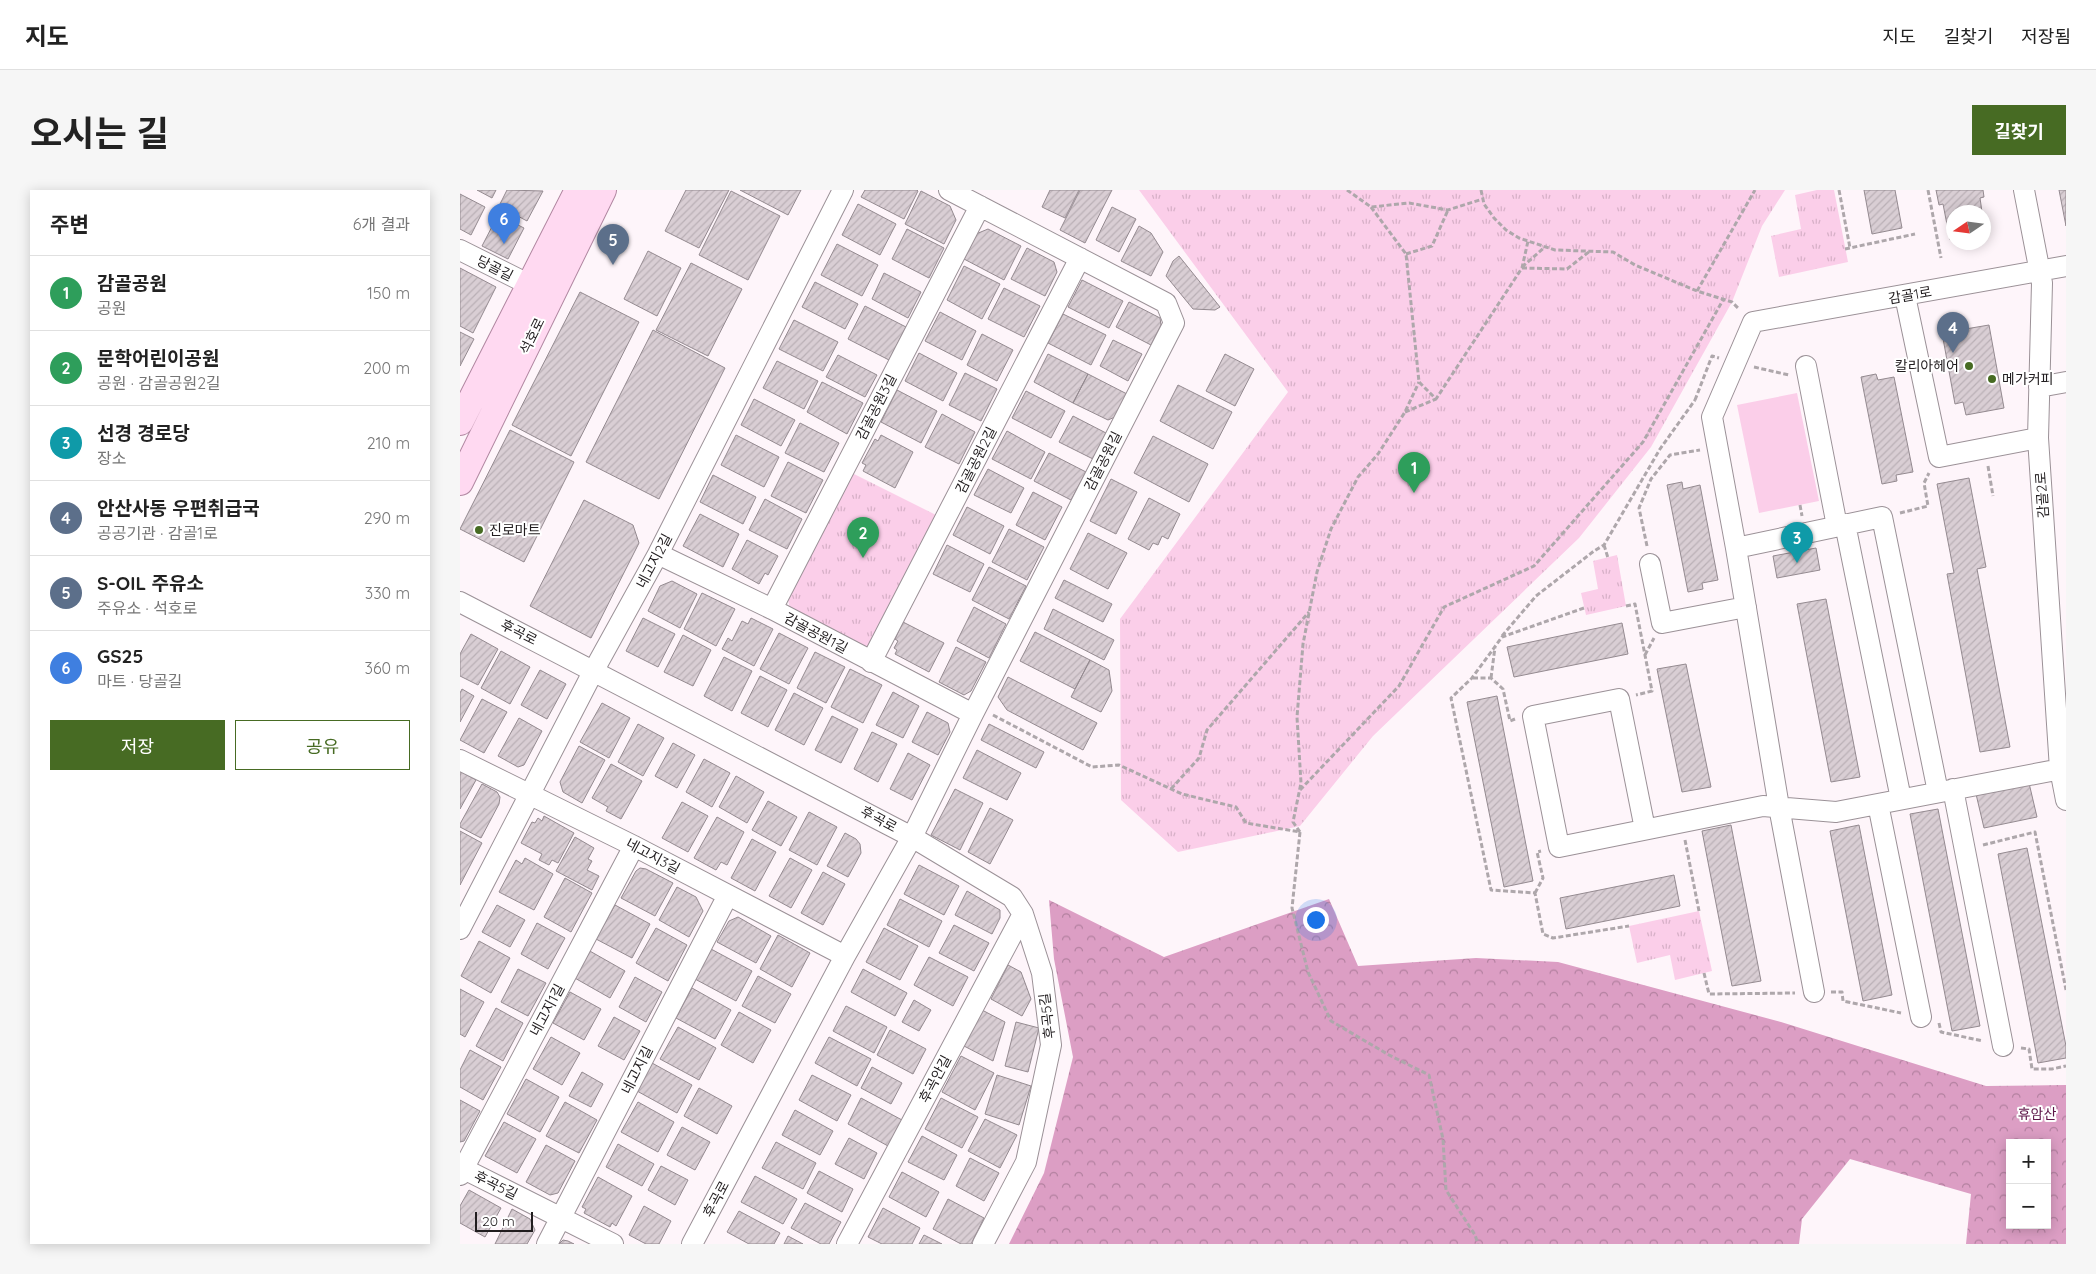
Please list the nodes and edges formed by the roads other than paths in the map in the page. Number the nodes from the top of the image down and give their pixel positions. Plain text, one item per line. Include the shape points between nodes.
1 (578, 190) edge
2 (603, 190) edge
3 (843, 190) edge
4 (948, 190) edge
5 (2024, 190) edge
6 (980, 206) junction
7 (460, 250) edge
8 (1080, 258) junction
9 (2066, 266) edge
10 (2039, 271) junction
11 (530, 286) junction
12 (1905, 296) junction
13 (1808, 373) road end
14 (2066, 382) edge
15 (2039, 387) junction
16 (460, 422) edge
17 (2038, 438) junction
18 (460, 482) edge
19 (1841, 525) junction
20 (1736, 548) junction
21 (658, 554) junction
22 (1650, 564) road end
23 (460, 602) edge
24 (1746, 607) junction
25 (772, 609) junction
26 (871, 662) junction
27 (594, 670) junction
28 (975, 710) junction
29 (460, 760) edge
30 (2063, 768) edge
31 (1945, 791) junction
32 (531, 794) junction
33 (1900, 799) junction
34 (2066, 800) edge
35 (1878, 804) junction
36 (1778, 807) junction
37 (1645, 830) junction
38 (912, 837) junction
39 (634, 846) junction
40 (728, 895) junction
41 (1023, 914) junction
42 (460, 929) edge
43 (845, 956) junction
44 (1814, 992) road end
45 (1921, 1017) road end
46 (2003, 1046) road end
47 (461, 1170) edge
48 (561, 1216) junction
49 (547, 1244) edge
50 (613, 1244) edge
51 (692, 1244) edge
52 (847, 1244) edge
53 (983, 1244) edge

1 - 11 main road, 석호로
2 - 18 main road, 석호로
3 - 21 street, 네고지2길
4 - 6 street, 감골공원길
5 - 10 street, 감골2로
6 - 8 street, 감골공원길
6 - 25 street, 감골공원3길
7 - 11 street, 당골길
8 - 26 street, 감골공원2길
8 - 28 street, 감골공원길 via 1166,304 1174,323
9 - 10 street, 감골1로
10 - 12 street, 감골1로
10 - 15 street, 감골2로 via 2042,283
11 - 16 main road, 석호로
12 - 17 street via 1939,457
12 - 20 street, 감골1로 via 1754,322 1712,416
13 - 19 street
14 - 15 street
15 - 17 street, 감골2로
17 - 30 street, 감골2로
19 - 20 street
19 - 31 street via 1882,517
19 - 33 street
20 - 24 street
21 - 25 street, 감골공원1길
21 - 27 street, 네고지2길
22 - 24 street via 1662,623
23 - 27 street, 후곡로
24 - 36 street
25 - 26 street, 감골공원1길
26 - 28 street, 감골공원1길
27 - 32 street, 네고지2길
27 - 38 street, 후곡로
28 - 38 street, 감골공원길
29 - 32 street, 네고지3길
30 - 31 street
30 - 34 street, 감골2로
31 - 33 street
31 - 46 street via 1964,849
32 - 39 street, 네고지3길
32 - 42 street, 네고지2길
33 - 35 street
35 - 36 street via 1836,812
35 - 45 street
36 - 37 street via 1763,806
36 - 44 street
37 - 37 street via 1619,699 1533,716 1559,847
38 - 41 street, 후곡5길 via 1012,897
38 - 43 street, 후곡로
39 - 40 street, 네고지3길
39 - 47 street, 네고지1길
40 - 43 street, 네고지3길
40 - 48 street, 네고지길
41 - 52 street, 후곡안길
41 - 53 street, 후곡5길 via 1042,973 1051,1045 1026,1162
43 - 51 street, 후곡로
47 - 48 street, 후곡5길
48 - 49 street, 네고지길
48 - 50 street, 후곡5길

